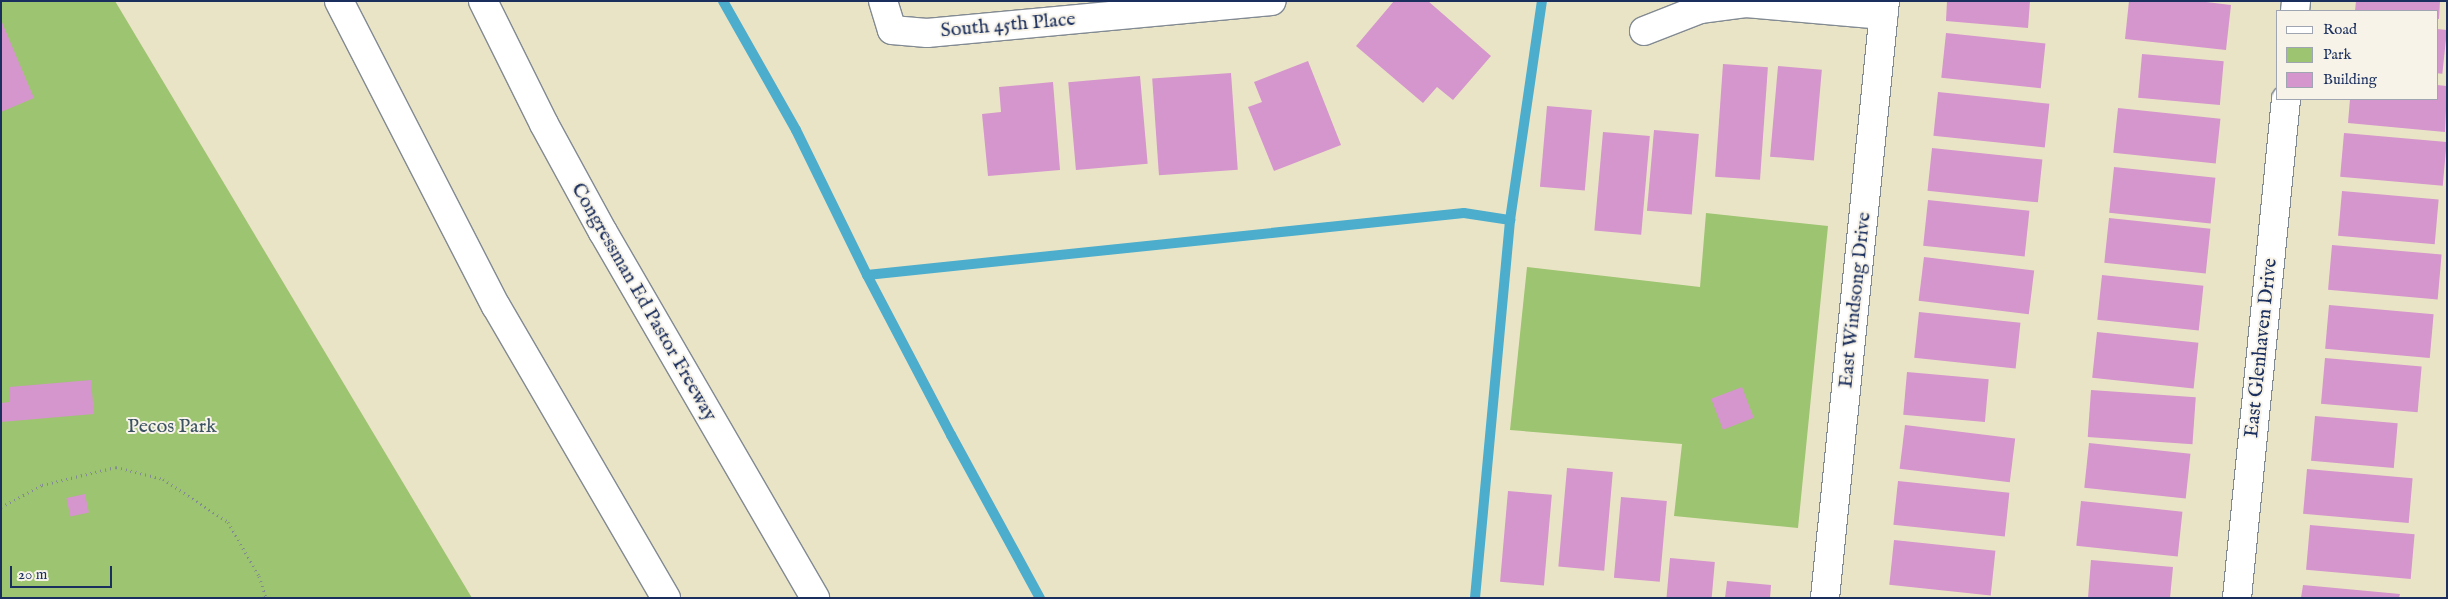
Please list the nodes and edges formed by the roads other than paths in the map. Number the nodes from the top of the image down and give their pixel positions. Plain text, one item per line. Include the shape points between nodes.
1 (339, 1) edge
2 (483, 1) edge
3 (883, 1) edge
4 (1272, 1) edge
5 (1884, 8) edge
6 (1644, 31) dead end
7 (2286, 100) edge
8 (666, 598) edge
9 (815, 598) edge
10 (1825, 598) edge
11 (2237, 598) edge

1 - 8 main road via 496,306
2 - 9 main road, Congressman Ed Pastor Freeway via 603,232
3 - 4 main road, South 45th Place via 892,30 927,33
5 - 6 main road via 1746,3 1700,9
5 - 10 main road, East Windsong Drive
7 - 11 main road, East Glenhaven Drive

